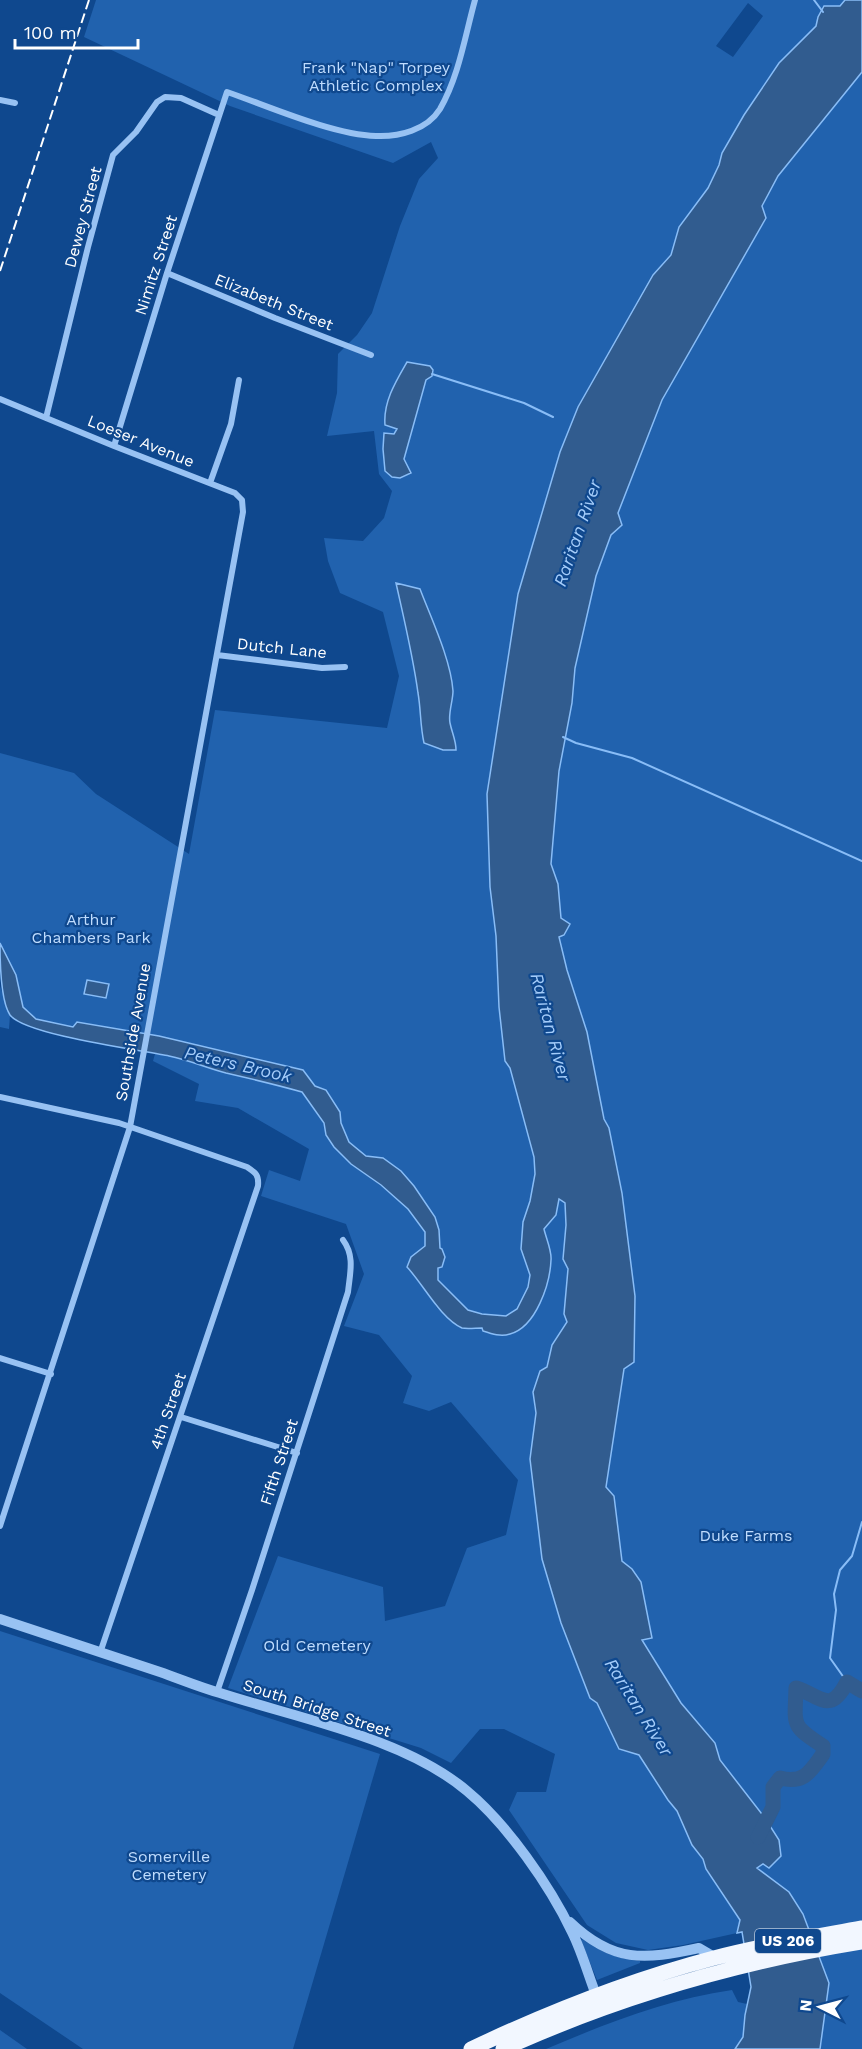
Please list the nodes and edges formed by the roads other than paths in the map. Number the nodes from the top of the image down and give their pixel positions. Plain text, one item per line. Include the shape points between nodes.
1 (475, 0) edge
2 (0, 100) edge
3 (15, 103) dead end
4 (219, 115) junction
5 (167, 273) junction
6 (371, 355) dead end
7 (239, 380) dead end
8 (0, 399) edge
9 (46, 418) junction
10 (114, 446) junction
11 (210, 483) junction
12 (240, 531) joint
13 (217, 655) junction
14 (345, 667) dead end
15 (0, 1097) edge
16 (130, 1127) junction
17 (343, 1240) dead end
18 (0, 1358) edge
19 (51, 1374) junction
20 (181, 1417) junction
21 (297, 1453) junction
22 (0, 1526) edge
23 (0, 1619) edge
24 (100, 1653) junction
25 (217, 1692) junction
26 (564, 1915) junction
27 (862, 1928) edge
28 (862, 1942) edge
29 (830, 1947) junction
30 (862, 1950) edge
31 (716, 1965) junction
32 (599, 2002) junction
33 (471, 2049) edge
34 (503, 2049) edge

1 - 4 street, Nimitz Street via 453,79 439,110 415,130 375,136 340,130 227,92
2 - 3 street
4 - 5 street, Nimitz Street
4 - 9 street, Dewey Street via 181,98 165,97 113,155
5 - 6 street, Elizabeth Street
5 - 10 street, Nimitz Street
7 - 11 street via 231,424
8 - 9 street, Loeser Avenue
9 - 10 street, Loeser Avenue
10 - 11 street, Loeser Avenue
11 - 12 street, Loeser Avenue via 242,500
12 - 13 street, Southside Avenue
13 - 14 street, Dutch Lane via 322,668
13 - 16 street, Southside Avenue
15 - 16 street
16 - 19 street, Southside Avenue
16 - 20 street, 4th Street via 247,1167 258,1177
17 - 21 street, Fifth Street via 352,1261 348,1292
18 - 19 street
19 - 22 street, Southside Avenue
20 - 21 street
20 - 24 street, 4th Street
21 - 25 street, Fifth Street
23 - 24 street, South Bridge Street
24 - 25 street, South Bridge Street
25 - 26 street, South Bridge Street via 370,1739 442,1773 466,1790 506,1831
26 - 31 street, South Bridge Street via 591,1941 619,1953 668,1955 699,1948
26 - 32 street, South Bridge Street
27 - 31 highway, US 206 via 788,1941
28 - 29 highway, US 206
29 - 30 highway
29 - 31 highway, US 206
31 - 32 highway, US 206
32 - 33 highway, US 206 via 517,2027
32 - 34 highway, US 206

